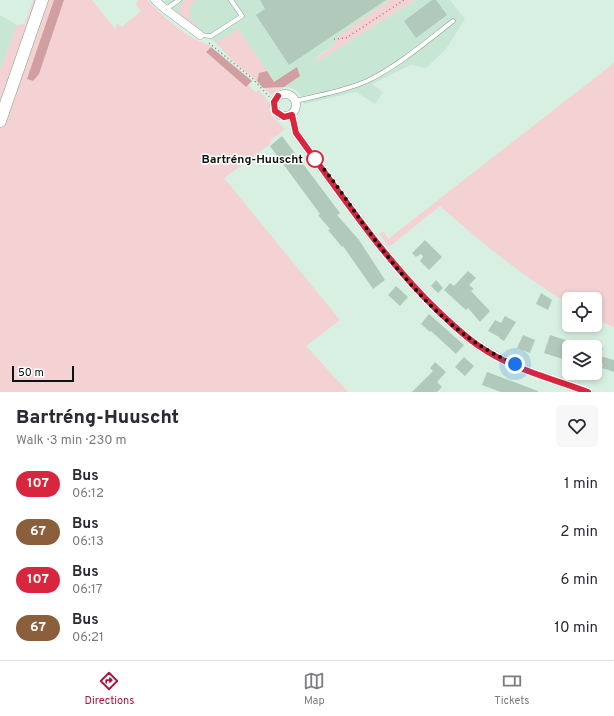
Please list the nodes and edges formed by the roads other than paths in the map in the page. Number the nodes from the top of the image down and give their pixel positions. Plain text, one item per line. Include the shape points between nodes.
1 (42, 0) edge
2 (155, 0) edge
3 (179, 0) edge
4 (231, 0) edge
5 (165, 9) junction
6 (453, 21) dead end
7 (200, 35) joint
8 (296, 101) junction
9 (292, 115) junction
10 (0, 120) edge
11 (588, 392) edge

1 - 10 main road
2 - 5 street
3 - 5 lane
4 - 7 lane via 242,16 211,36
5 - 7 street
6 - 8 lane via 412,53 368,80
8 - 9 street via 296,109
8 - 9 street via 291,95 283,94 274,102 278,114 284,117
9 - 11 street via 296,133 382,249 410,284 450,322 497,357

